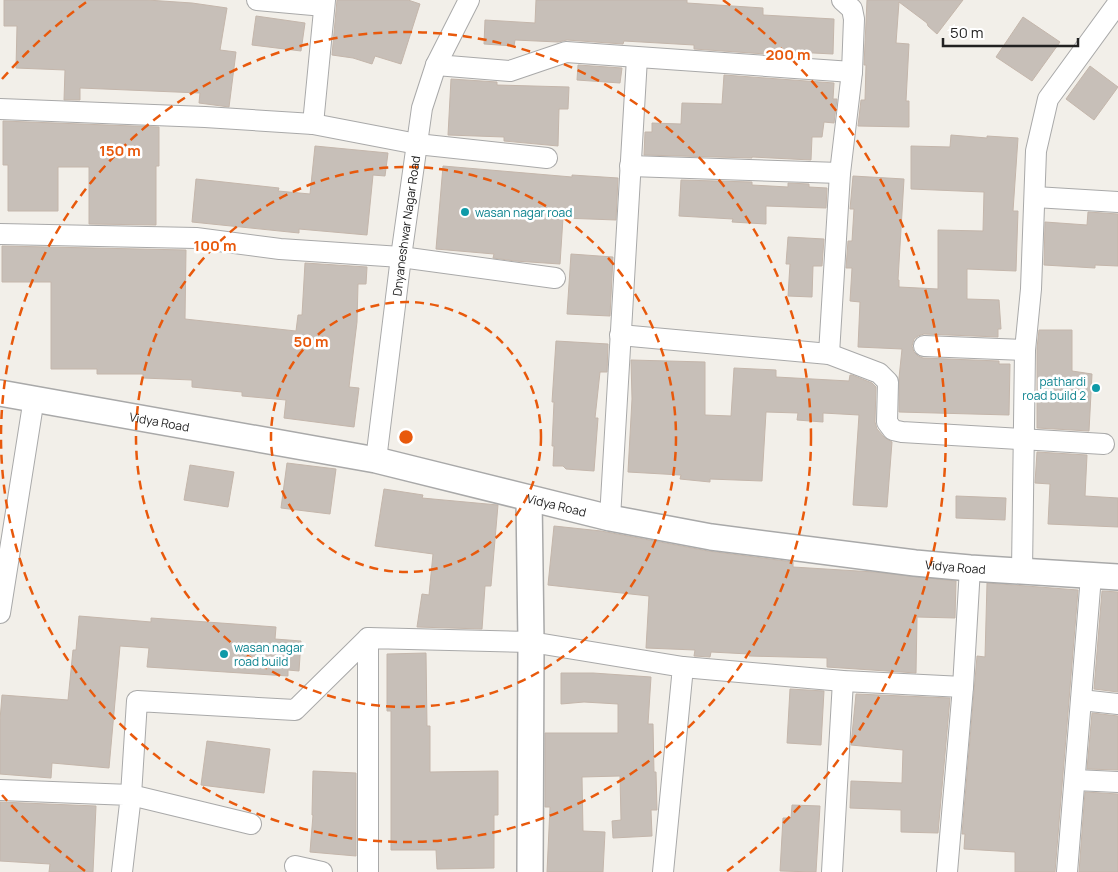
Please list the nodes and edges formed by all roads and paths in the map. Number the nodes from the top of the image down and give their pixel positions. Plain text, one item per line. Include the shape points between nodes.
1 (257, 0) edge
2 (470, 0) edge
3 (842, 0) edge
4 (324, 3) edge
5 (1118, 3) edge
6 (637, 58) junction
7 (436, 65) junction
8 (852, 72) junction
9 (0, 109) edge
10 (314, 124) junction
11 (417, 144) junction
12 (547, 158) dead end
13 (630, 166) junction
14 (840, 173) junction
15 (1035, 197) junction
16 (1118, 202) edge
17 (0, 234) edge
18 (401, 257) junction
19 (555, 278) dead end
20 (620, 335) junction
21 (924, 346) dead end
22 (1025, 350) junction
23 (829, 354) junction
24 (0, 393) edge
25 (34, 398) junction
26 (1024, 439) junction
27 (1104, 444) dead end
28 (376, 460) junction
29 (529, 498) junction
30 (610, 518) junction
31 (970, 568) junction
32 (1022, 572) junction
33 (1091, 576) junction
34 (1118, 577) edge
35 (0, 613) edge
36 (368, 638) junction
37 (531, 642) junction
38 (683, 667) junction
39 (843, 681) junction
40 (963, 687) junction
41 (1081, 700) junction
42 (1118, 704) edge
43 (1075, 780) junction
44 (1118, 782) edge
45 (0, 790) edge
46 (131, 795) junction
47 (251, 824) dead end
48 (295, 866) dead end
49 (122, 872) edge
50 (322, 872) edge
51 (368, 872) edge
52 (530, 872) edge
53 (663, 872) edge
54 (832, 872) edge
55 (947, 872) edge
56 (1067, 872) edge

1 - 4 street
2 - 7 street, Dnyaneshwar Nagar Road
3 - 8 street via 852,9 854,19
4 - 10 street
5 - 15 street via 1048,100 1036,151
6 - 7 street via 566,52 510,71
6 - 8 street
6 - 13 street
7 - 11 street, Dnyaneshwar Nagar Road via 422,108
8 - 14 street
9 - 10 street
10 - 11 street
11 - 12 street
11 - 18 street, Dnyaneshwar Nagar Road
13 - 14 street
13 - 20 street
14 - 23 street
15 - 16 street
15 - 22 street
17 - 18 street via 196,238 280,249
18 - 19 street
18 - 28 street, Dnyaneshwar Nagar Road
20 - 23 street
20 - 30 street
21 - 22 street
22 - 26 street
23 - 26 street via 884,376 888,382 887,422 893,430
24 - 25 street, Vidya Road
25 - 28 street, Vidya Road
25 - 35 street
26 - 27 street
26 - 32 street
28 - 29 street, Vidya Road
29 - 30 street, Vidya Road
29 - 37 street
30 - 31 street, Vidya Road via 721,538
31 - 32 street, Vidya Road
31 - 40 street
32 - 33 street, Vidya Road
33 - 34 street, Vidya Road
33 - 41 street
36 - 37 street
36 - 46 street via 295,710 137,701
36 - 51 street
37 - 38 street
37 - 52 street
38 - 39 street
38 - 53 street
39 - 40 street
39 - 54 street
40 - 55 street
41 - 42 street
41 - 43 street
43 - 44 street
43 - 56 street
45 - 46 street
46 - 47 street
46 - 49 street
48 - 50 street

